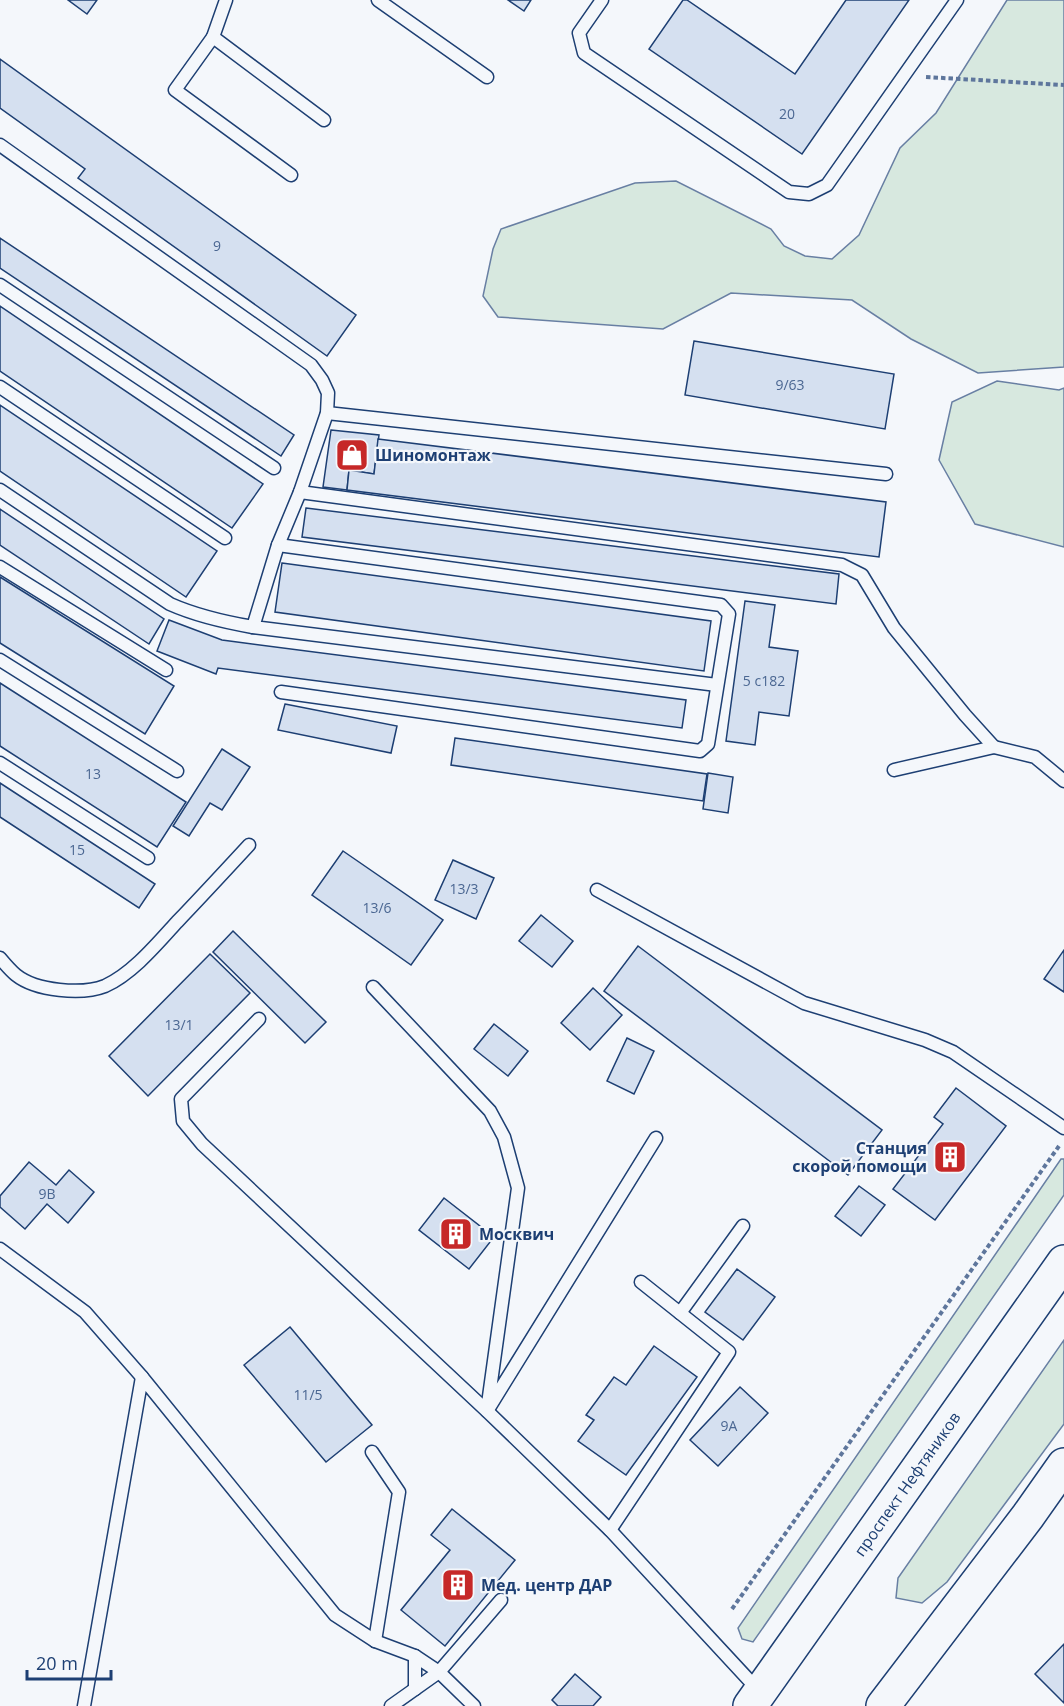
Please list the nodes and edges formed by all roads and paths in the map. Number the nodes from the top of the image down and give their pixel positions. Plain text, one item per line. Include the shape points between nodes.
1 (226, 0) edge
2 (378, 0) edge
3 (602, 0) edge
4 (957, 0) edge
5 (213, 37) junction
6 (904, 76) junction
7 (487, 77) dead end
8 (1064, 85) edge
9 (324, 120) dead end
10 (0, 145) edge
11 (291, 175) dead end
12 (0, 285) edge
13 (0, 387) edge
14 (327, 413) junction
15 (274, 468) dead end
16 (886, 474) dead end
17 (0, 490) edge
18 (300, 492) junction
19 (225, 538) dead end
20 (278, 545) junction
21 (0, 567) edge
22 (253, 627) junction
23 (0, 660) edge
24 (166, 670) dead end
25 (717, 685) junction
26 (281, 692) dead end
27 (994, 747) junction
28 (0, 763) edge
29 (894, 770) dead end
30 (177, 771) dead end
31 (1064, 781) edge
32 (249, 845) dead end
33 (148, 858) dead end
34 (597, 890) dead end
35 (0, 958) edge
36 (373, 987) dead end
37 (259, 1019) dead end
38 (1064, 1128) edge
39 (656, 1138) dead end
40 (1064, 1138) edge
41 (743, 1227) dead end
42 (0, 1249) edge
43 (1064, 1262) edge
44 (640, 1282) dead end
45 (680, 1313) junction
46 (142, 1377) junction
47 (487, 1411) junction
48 (372, 1452) dead end
49 (1064, 1465) edge
50 (610, 1530) junction
51 (501, 1600) dead end
52 (732, 1609) dead end
53 (375, 1641) junction
54 (416, 1656) junction
55 (439, 1672) junction
56 (415, 1689) junction
57 (755, 1699) edge
58 (84, 1706) edge
59 (391, 1706) edge
60 (474, 1706) edge
61 (884, 1706) edge

1 - 5 lane
2 - 7 lane
3 - 6 lane via 579,33 584,53 789,192 809,194 827,185
4 - 6 lane
5 - 9 lane
5 - 11 lane via 175,90
6 - 8 path
10 - 14 lane via 311,365 328,393
12 - 15 lane
13 - 19 lane
14 - 16 lane
14 - 18 lane
17 - 22 lane via 170,604 189,613
18 - 20 lane
18 - 27 lane via 842,566 862,575 894,628
20 - 22 lane
20 - 25 lane via 721,605 729,614
21 - 24 lane
22 - 25 lane
23 - 30 lane
25 - 26 lane via 708,744 700,751
27 - 29 lane
27 - 31 lane via 1035,757
28 - 33 lane
32 - 35 lane via 147,953 104,986 53,989 17,976
34 - 38 lane via 804,1003 953,1052
36 - 47 lane via 490,1111 507,1147 518,1188
37 - 47 lane via 181,1099 183,1121 202,1144
39 - 47 lane
40 - 52 path
41 - 45 lane
42 - 46 lane via 86,1312
43 - 57 main road, проспект Нефтяников
44 - 45 lane
45 - 50 lane via 729,1352
46 - 53 lane via 335,1615
46 - 58 lane
47 - 50 lane
48 - 53 lane via 399,1492
49 - 61 main road
50 - 57 lane
51 - 55 lane
53 - 54 lane
54 - 55 lane
54 - 56 lane
55 - 56 lane
55 - 60 lane
56 - 59 lane

